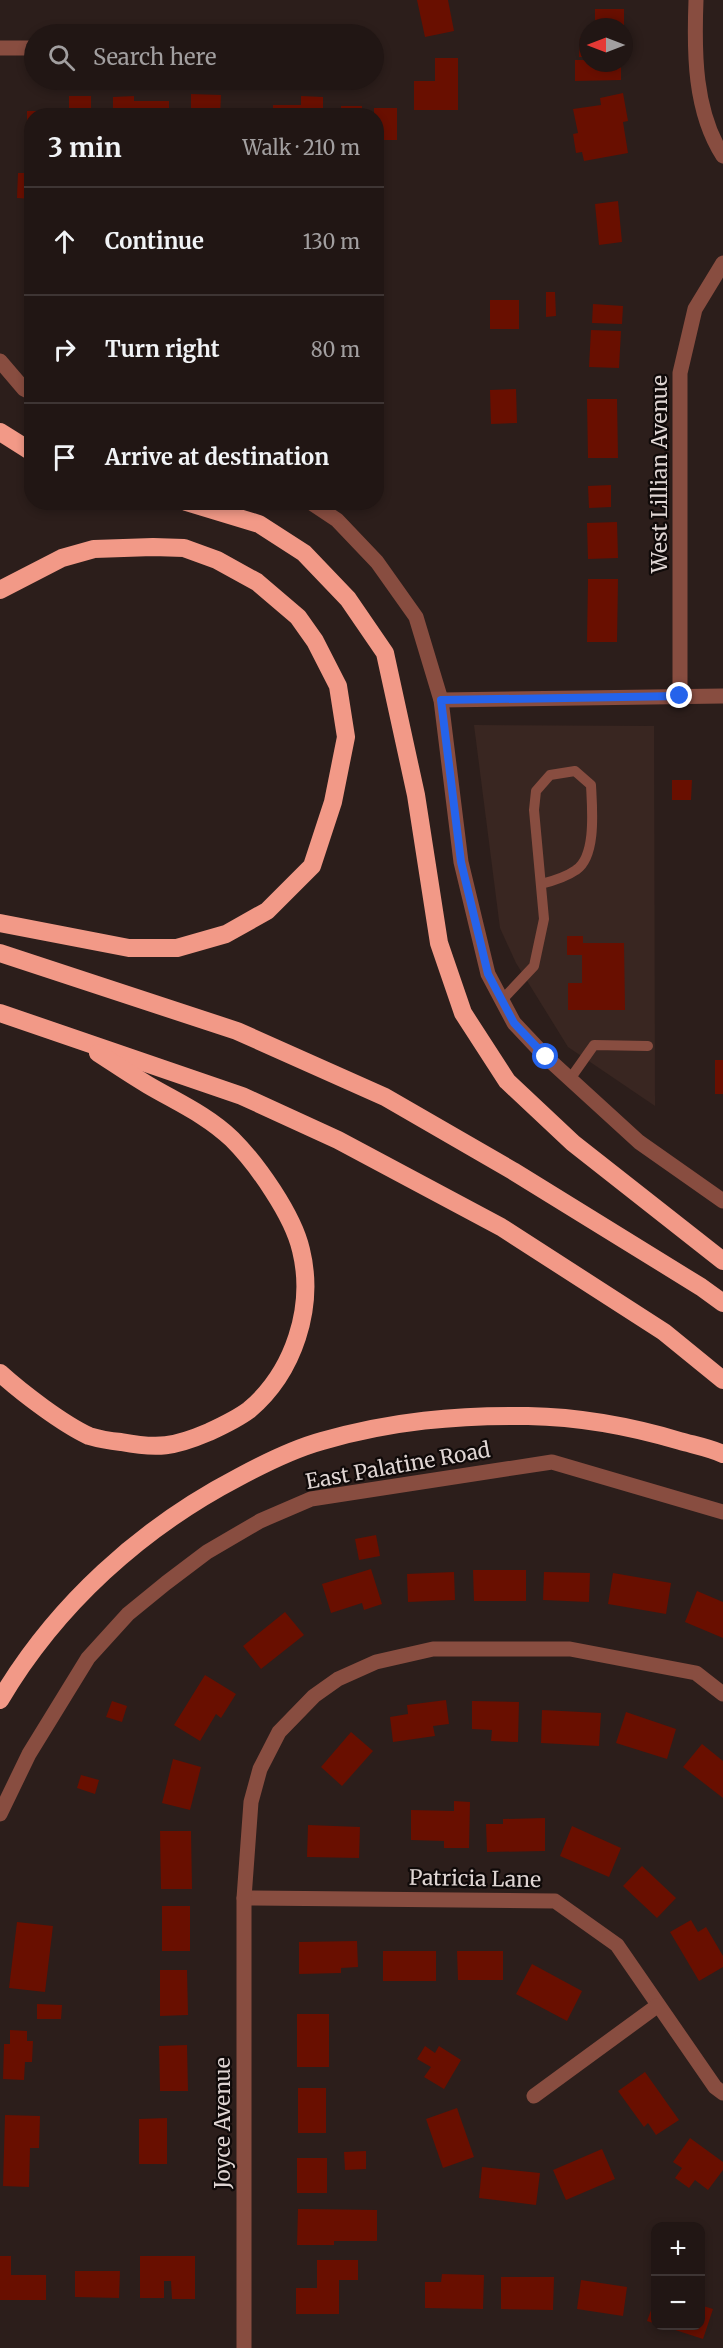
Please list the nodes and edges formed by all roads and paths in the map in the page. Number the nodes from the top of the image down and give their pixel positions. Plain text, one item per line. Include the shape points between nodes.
1 (696, 0) edge
2 (0, 48) edge
3 (24, 48) edge
4 (723, 156) edge
5 (723, 262) edge
6 (0, 361) edge
7 (24, 389) edge
8 (0, 432) edge
9 (24, 447) edge
10 (213, 510) edge
11 (322, 510) edge
12 (0, 590) edge
13 (680, 696) junction
14 (723, 696) edge
15 (441, 700) junction
16 (541, 884) junction
17 (0, 923) edge
18 (0, 953) edge
19 (502, 1000) junction
20 (0, 1013) edge
21 (74, 1038) junction
22 (648, 1046) dead end
23 (570, 1079) junction
24 (723, 1201) edge
25 (723, 1261) edge
26 (723, 1303) edge
27 (0, 1373) edge
28 (723, 1380) edge
29 (723, 1454) edge
30 (723, 1512) edge
31 (723, 1694) edge
32 (0, 1700) edge
33 (0, 1815) edge
34 (244, 1898) junction
35 (657, 2006) junction
36 (723, 2093) edge
37 (534, 2096) dead end
38 (243, 2348) edge

1 - 4 street via 701,101
2 - 3 street
5 - 13 street, West Lillian Avenue via 695,309 680,373
6 - 7 street
8 - 9 highway
10 - 25 highway via 259,524 304,553 348,599 385,652 416,795 439,943 463,1013 507,1082 573,1143
11 - 15 street via 377,561 416,617
12 - 17 highway via 62,558 94,549 184,549 217,560 257,582 298,617 338,686 346,738 333,802 312,866 267,910 226,934 177,948 129,948
13 - 14 street
13 - 15 street
15 - 19 street via 461,862 488,974
16 - 16 lane via 534,810 536,791 550,775 575,771 591,784 588,853 578,869
16 - 19 lane via 544,919 534,966
18 - 26 highway via 237,1032 384,1097 513,1170
19 - 23 street via 514,1023
20 - 21 highway
21 - 27 highway via 203,1115 232,1139 286,1212 301,1248 304,1314 284,1366 248,1411 176,1444 151,1448 90,1436 49,1411
21 - 28 highway via 242,1096 338,1140 501,1227 664,1332
22 - 23 lane via 594,1046
23 - 24 street via 639,1142
29 - 32 highway via 633,1427 561,1417 437,1418 321,1441 270,1460 185,1507 152,1531 98,1577 56,1622
30 - 33 street, East Palatine Road via 552,1462 300,1503 207,1552 128,1614 88,1658 29,1754
31 - 34 street, Joyce Avenue via 696,1673 570,1649 434,1649 376,1662 338,1679 314,1696 279,1732 260,1769 251,1802
34 - 35 street, Patricia Lane via 555,1901 617,1945
34 - 38 street, Joyce Avenue
35 - 36 street, Patricia Lane via 714,2087
35 - 37 street

